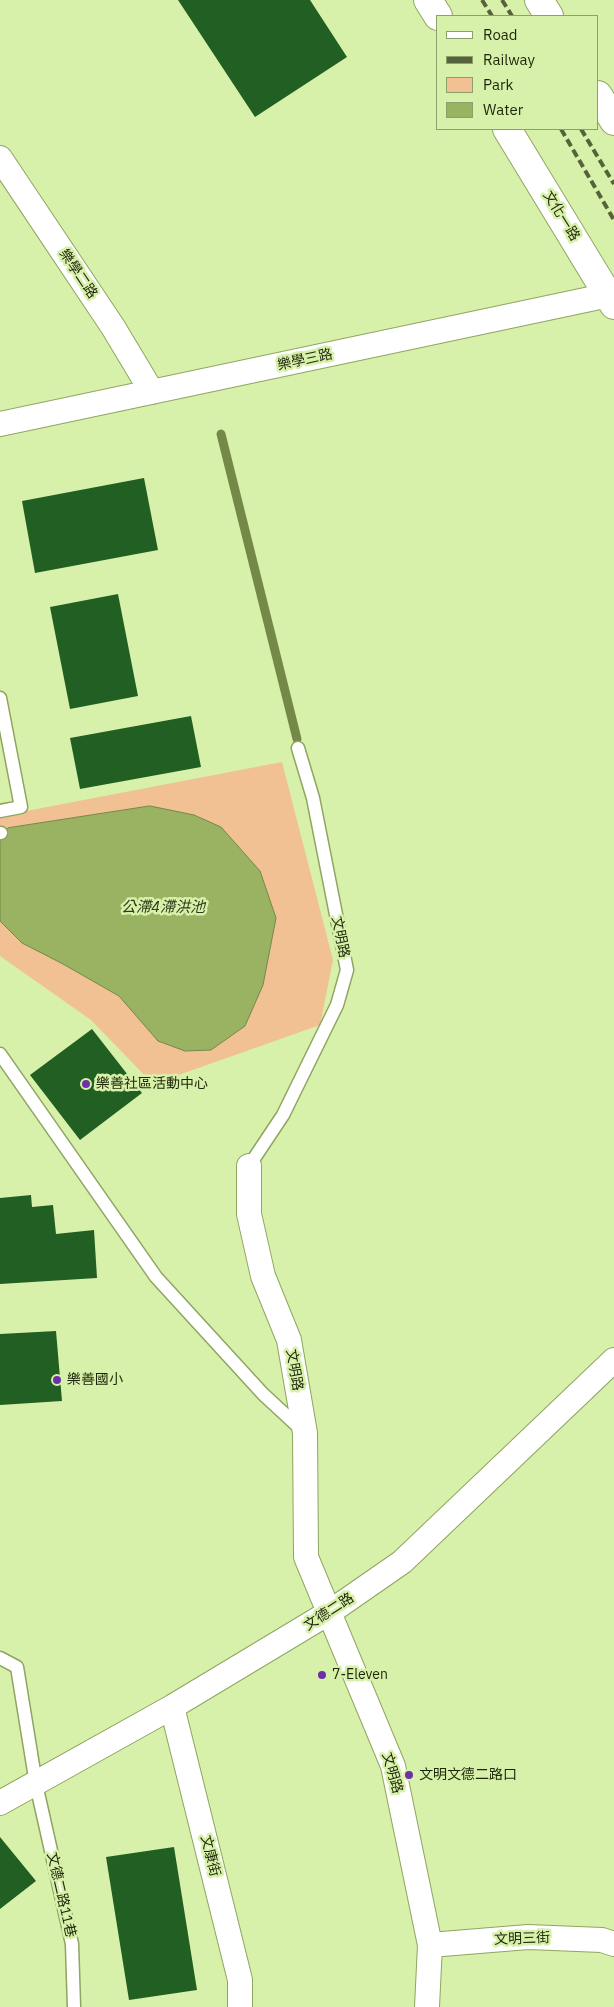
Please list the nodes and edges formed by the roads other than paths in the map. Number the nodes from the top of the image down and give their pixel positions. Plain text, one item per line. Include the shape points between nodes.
1 (428, 0) edge
2 (539, 0) edge
3 (437, 15) edge
4 (548, 15) edge
5 (599, 97) edge
6 (614, 121) edge
7 (508, 130) edge
8 (0, 158) edge
9 (612, 298) edge
10 (152, 392) junction
11 (0, 424) edge
12 (0, 698) edge
13 (298, 748) dead end
14 (0, 811) edge
15 (0, 1054) edge
16 (249, 1166) joint
17 (614, 1360) edge
18 (305, 1433) junction
19 (330, 1612) junction
20 (0, 1658) edge
21 (172, 1707) junction
22 (36, 1784) junction
23 (0, 1804) edge
24 (614, 1944) edge
25 (430, 1945) junction
26 (74, 2007) edge
27 (240, 2007) edge
28 (427, 2007) edge

1 - 3 street
2 - 4 street
5 - 6 street
7 - 9 street, 文化一路
8 - 10 street, 樂學二路 via 113,327
9 - 10 street, 樂學三路
10 - 11 street, 樂學三路
12 - 14 lane via 21,807
13 - 16 lane, 文明路 via 314,798 347,970 336,1005 284,1115
15 - 18 lane via 156,1277 263,1394
16 - 18 street, 文明路 via 249,1214 263,1276 289,1340
17 - 19 street, 文德二路 via 402,1562
18 - 19 street, 文明路 via 306,1557
19 - 21 street, 文德二路
19 - 25 street, 文明路 via 393,1766
20 - 22 lane, 文德二路11巷 via 17,1668
21 - 22 street, 文德二路
21 - 27 street, 文康街 via 240,1980
22 - 23 street, 文德二路
22 - 26 lane, 文德二路11巷 via 72,1944
24 - 25 street, 文明三街 via 602,1940 528,1937
25 - 28 street, 文明路

